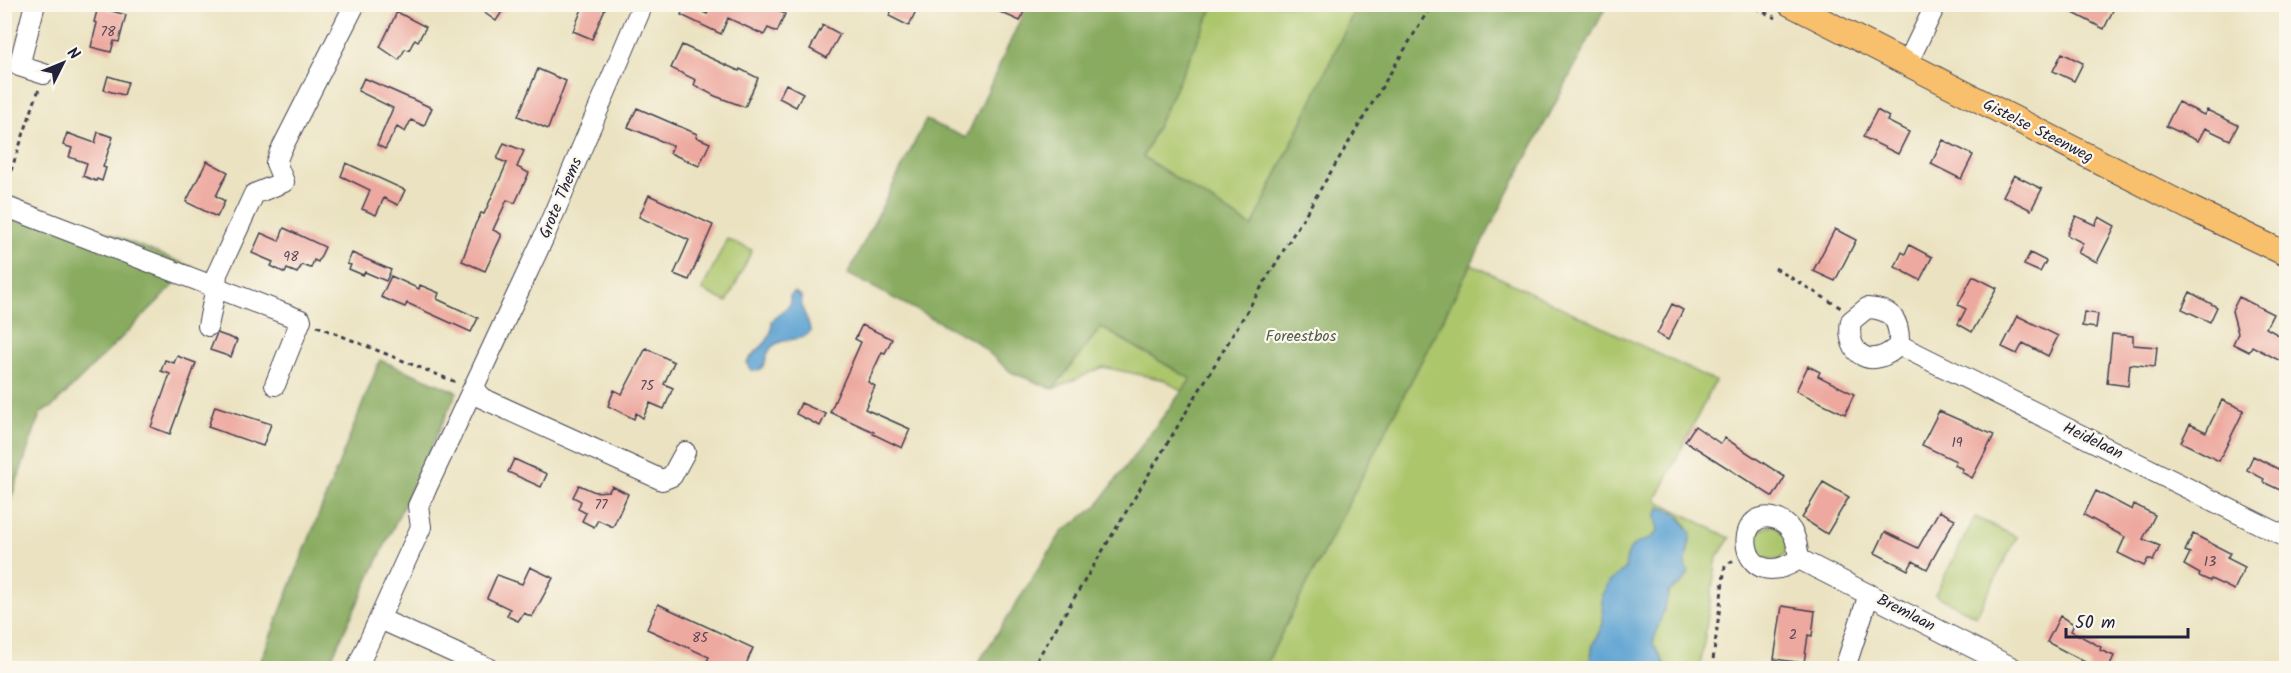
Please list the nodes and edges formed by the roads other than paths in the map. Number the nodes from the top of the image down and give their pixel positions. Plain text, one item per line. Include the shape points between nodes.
1 (35, 4) edge
2 (355, 4) edge
3 (644, 4) edge
4 (1790, 4) edge
5 (1936, 4) edge
6 (1907, 64) junction
7 (44, 74) road end
8 (4, 206) edge
9 (2286, 254) edge
10 (216, 287) junction
11 (208, 326) dead end
12 (1899, 345) junction
13 (275, 385) dead end
14 (473, 389) junction
15 (685, 452) dead end
16 (2286, 537) edge
17 (1799, 559) junction
18 (1869, 594) junction
19 (380, 619) junction
20 (357, 669) edge
21 (488, 669) edge
22 (1845, 669) edge
23 (2013, 669) edge

1 - 7 street via 19,66
2 - 10 street via 279,152 276,163 284,182 254,194 217,274
3 - 14 street, Grote Thems via 543,239
4 - 6 main road, Gistelse Steenweg
5 - 6 street
6 - 9 main road, Gistelse Steenweg
8 - 10 street
10 - 11 street
10 - 13 street via 301,320
12 - 12 street via 1881,359 1869,359 1859,354 1853,343 1851,321 1867,308 1891,315 1900,328
12 - 16 street, Heidelaan
14 - 15 street via 482,398 662,480 672,476
14 - 19 street, Grote Thems via 418,506 421,527
17 - 17 street via 1793,531 1772,517 1760,518 1744,537 1755,563 1769,569 1785,567
17 - 18 street, Bremlaan
18 - 22 street
18 - 23 street, Bremlaan
19 - 20 street, Grote Thems
19 - 21 street

